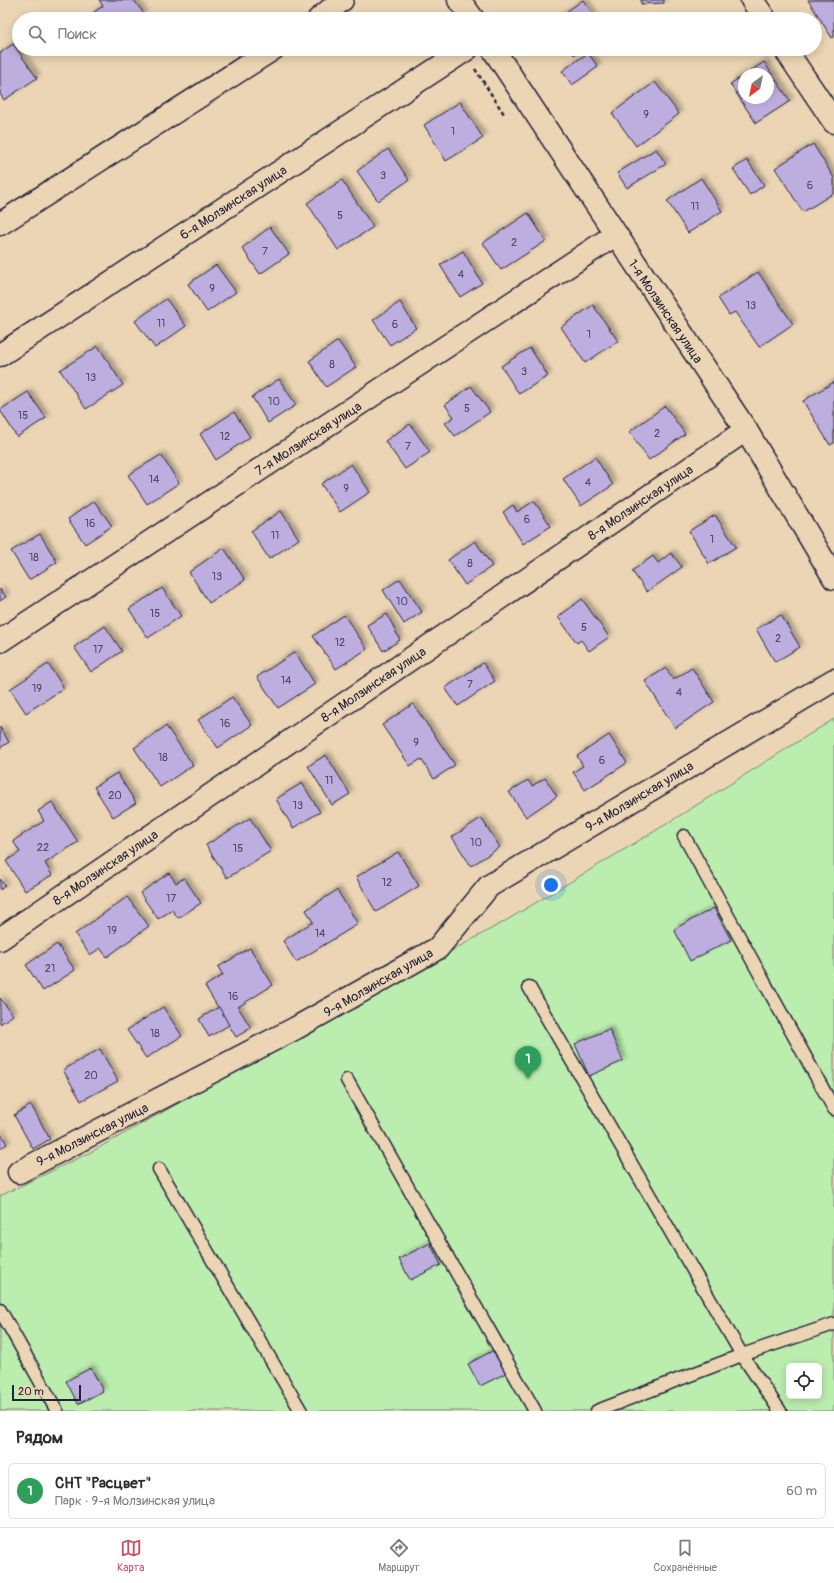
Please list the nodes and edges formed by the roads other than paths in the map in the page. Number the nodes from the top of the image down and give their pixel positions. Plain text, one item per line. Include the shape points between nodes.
1 (342, 0) edge
2 (459, 0) edge
3 (752, 0) edge
4 (327, 12) edge
5 (468, 12) edge
6 (760, 12) edge
7 (262, 56) edge
8 (456, 56) edge
9 (497, 56) edge
10 (790, 56) edge
11 (834, 122) edge
12 (0, 224) edge
13 (615, 235) junction
14 (0, 355) edge
15 (746, 430) junction
16 (834, 578) edge
17 (0, 641) edge
18 (834, 680) edge
19 (684, 836) dead end
20 (0, 939) edge
21 (529, 987) dead end
22 (347, 1080) dead end
23 (834, 1109) edge
24 (159, 1169) dead end
25 (19, 1172) dead end
26 (0, 1310) edge
27 (834, 1324) edge
28 (742, 1355) junction
29 (57, 1411) edge
30 (301, 1411) edge
31 (535, 1411) edge
32 (597, 1411) edge
33 (780, 1411) edge

1 - 4 street
2 - 5 street
3 - 6 street
7 - 12 street
8 - 14 street, 6-я Молзинская улица
9 - 13 street, 1-я Молзинская улица
10 - 11 street
13 - 15 street, 1-я Молзинская улица
13 - 17 street, 7-я Молзинская улица
15 - 16 street, 1-я Молзинская улица
15 - 20 street, 8-я Молзинская улица
18 - 25 street, 9-я Молзинская улица via 489,886 438,948 296,1028
19 - 23 lane
21 - 28 lane
22 - 31 lane
24 - 30 lane
26 - 29 lane
27 - 28 lane
28 - 32 lane
28 - 33 lane

